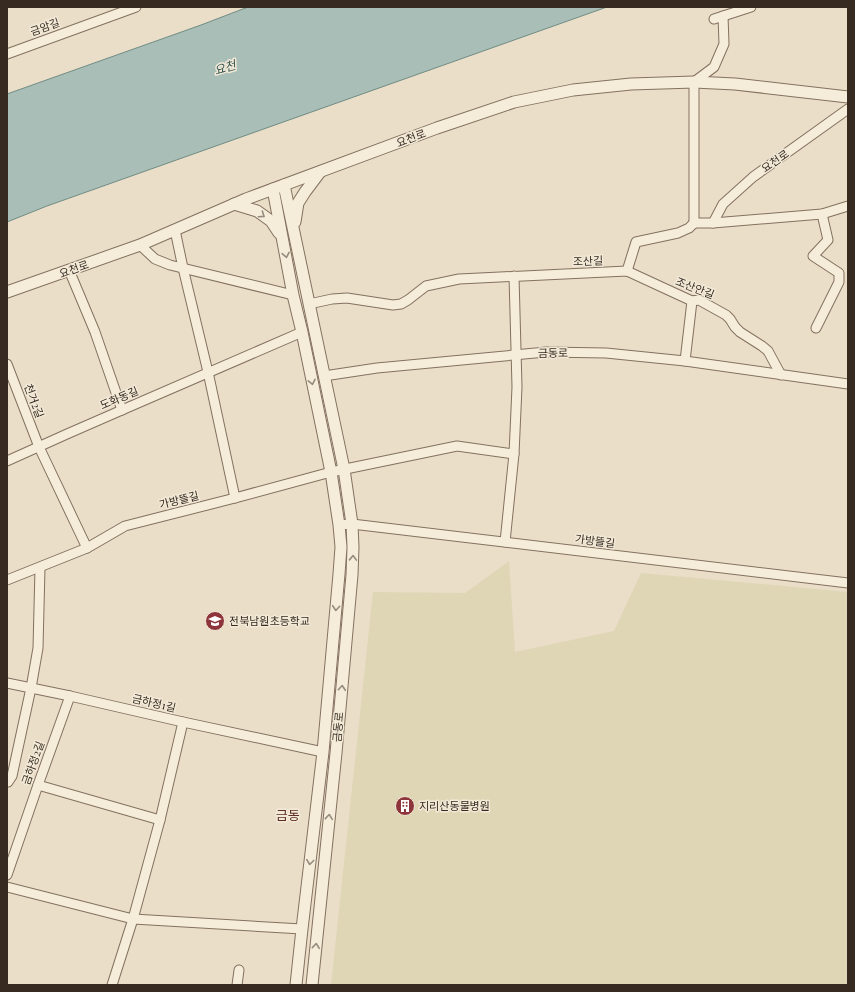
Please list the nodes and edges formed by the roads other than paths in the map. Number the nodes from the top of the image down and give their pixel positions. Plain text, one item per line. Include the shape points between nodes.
1 (133, 7) edge
2 (751, 7) edge
3 (723, 16) junction
4 (714, 19) dead end
5 (7, 54) edge
6 (694, 82) junction
7 (848, 97) edge
8 (848, 109) edge
9 (321, 172) junction
10 (284, 185) junction
11 (273, 190) junction
12 (234, 204) junction
13 (848, 206) edge
14 (822, 214) junction
15 (694, 223) junction
16 (713, 223) junction
17 (175, 230) junction
18 (295, 234) junction
19 (282, 237) junction
20 (140, 245) junction
21 (183, 268) junction
22 (69, 270) junction
23 (627, 271) junction
24 (514, 276) junction
25 (7, 292) edge
26 (293, 295) junction
27 (692, 301) junction
28 (309, 304) junction
29 (816, 328) dead end
30 (302, 332) junction
31 (515, 355) junction
32 (685, 361) junction
33 (7, 364) edge
34 (208, 372) junction
35 (781, 375) junction
36 (324, 376) junction
37 (848, 376) edge
38 (845, 384) edge
39 (122, 410) junction
40 (39, 447) junction
41 (514, 454) junction
42 (7, 462) edge
43 (344, 469) junction
44 (331, 472) junction
45 (235, 498) junction
46 (352, 524) junction
47 (339, 525) junction
48 (505, 542) junction
49 (87, 548) junction
50 (40, 568) junction
51 (7, 580) edge
52 (848, 583) edge
53 (7, 683) edge
54 (32, 688) junction
55 (70, 696) junction
56 (183, 722) junction
57 (323, 752) junction
58 (7, 781) edge
59 (38, 785) junction
60 (160, 820) junction
61 (7, 875) edge
62 (7, 887) edge
63 (133, 919) junction
64 (302, 929) junction
65 (239, 970) dead end
66 (112, 985) edge
67 (237, 985) edge
68 (296, 985) edge
69 (312, 985) edge

1 - 5 street, 금암길
2 - 3 street
3 - 4 street
3 - 6 street via 724,44 714,67
6 - 7 street, 요천로 via 736,84
6 - 9 street, 요천로 via 631,84 573,90 514,102
6 - 15 street
8 - 16 street, 요천로 via 753,177 723,204
9 - 10 street, 요천로
9 - 18 street via 298,203
10 - 11 street, 요천로
10 - 18 street, 금동로
11 - 12 street, 요천로
11 - 19 street, 금동로
12 - 17 street, 요천로
12 -> 19 street via 257,211 271,221
13 - 14 street
14 - 16 street
14 - 29 street via 828,240 813,256 839,273 840,282
15 - 16 street
15 - 23 street via 690,228 678,233 636,242
17 - 20 street, 요천로
17 - 21 street
18 - 28 street, 금동로
19 -> 26 street, 금동로
20 - 21 street via 155,259
20 - 22 street, 요천로
21 - 26 street
21 - 34 street
22 - 25 street, 요천로
22 - 39 street via 95,332
23 - 24 street, 조산길
23 - 27 street, 조산안길
24 - 28 street, 조산길 via 459,279 426,286 408,300 393,305 347,298
24 - 31 street
26 - 30 street, 금동로
27 - 32 street
27 - 35 street, 조산안길 via 699,300 726,315 734,327 768,351
28 - 36 street, 금동로
30 - 34 street, 도화동길
30 -> 44 street, 금동로
31 - 32 street, 금동로 via 546,352 606,353
31 - 36 street, 금동로 via 377,368
31 - 41 street
32 - 35 street, 금동로
33 - 40 street, 천거2길
34 - 39 street, 도화동길
34 - 45 street
35 - 38 street
36 - 43 street, 금동로
37 - 38 street
39 - 40 street, 도화동길
40 - 42 street, 도화동길
40 - 49 street
41 - 43 street via 457,446
41 - 48 street
43 - 44 street
43 - 46 street, 금동로
44 - 45 street, 가방뜰길
44 - 47 street, 금동로
45 - 49 street, 가방뜰길 via 125,526
46 - 47 street, 가방뜰길
46 - 48 street, 가방뜰길
69 -> 46 street, 금동로 via 352,575
47 -> 57 street, 금동로 via 341,547
48 - 52 street, 가방뜰길
49 - 50 street, 가방뜰길
50 - 51 street, 가방뜰길
50 - 54 street via 38,648
53 - 54 street
54 - 55 street
54 - 58 street, 금하정2길 via 12,776
55 - 56 street, 금하정1길
55 - 59 street, 금하정2길
56 - 57 street
56 - 60 street, 금하정1길
57 -> 64 street, 금동로
59 - 60 street
59 - 61 street, 금하정2길
60 - 63 street, 금하정1길
62 - 63 street
63 - 64 street
63 - 66 street, 금하정1길
64 - 68 street, 금동로
65 - 67 street

